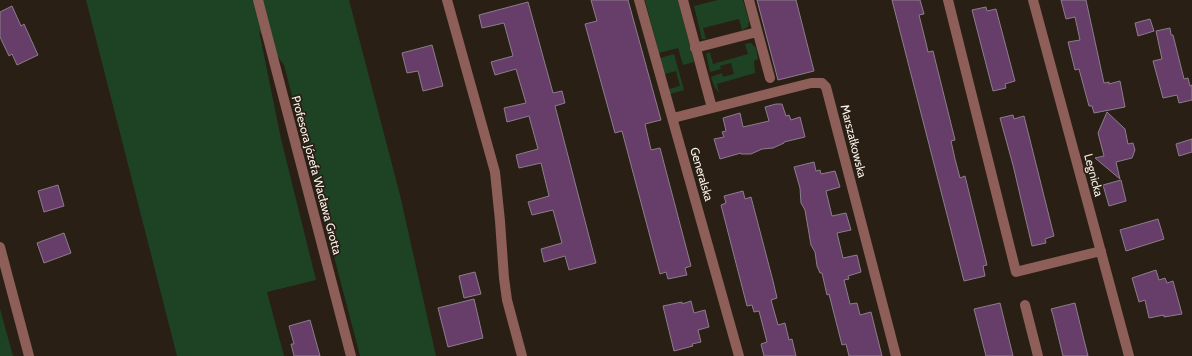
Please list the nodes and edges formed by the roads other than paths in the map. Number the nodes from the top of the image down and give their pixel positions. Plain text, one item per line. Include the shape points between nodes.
1 (258, 0) edge
2 (447, 0) edge
3 (640, 0) edge
4 (683, 0) edge
5 (749, 0) edge
6 (948, 0) edge
7 (1033, 0) edge
8 (757, 32) junction
9 (695, 48) junction
10 (770, 78) dead end
11 (712, 108) junction
12 (673, 118) junction
13 (0, 247) edge
14 (1101, 251) junction
15 (1025, 305) dead end
16 (29, 356) edge
17 (351, 356) edge
18 (522, 356) edge
19 (739, 356) edge
20 (896, 356) edge
21 (1038, 356) edge
22 (1129, 356) edge

1 - 17 street, Profesora Józefa Wacława Grotta
2 - 18 street via 495,172 507,300
3 - 12 street, Generalska
4 - 9 street
5 - 8 street
6 - 14 street via 1016,272
7 - 14 street, Legnicka
8 - 9 street
8 - 10 street
9 - 11 street
11 - 12 street, Marszałkowska
11 - 20 street, Marszałkowska via 811,83 822,83 826,87
12 - 19 street, Generalska
13 - 16 street
14 - 22 street, Legnicka
15 - 21 street

